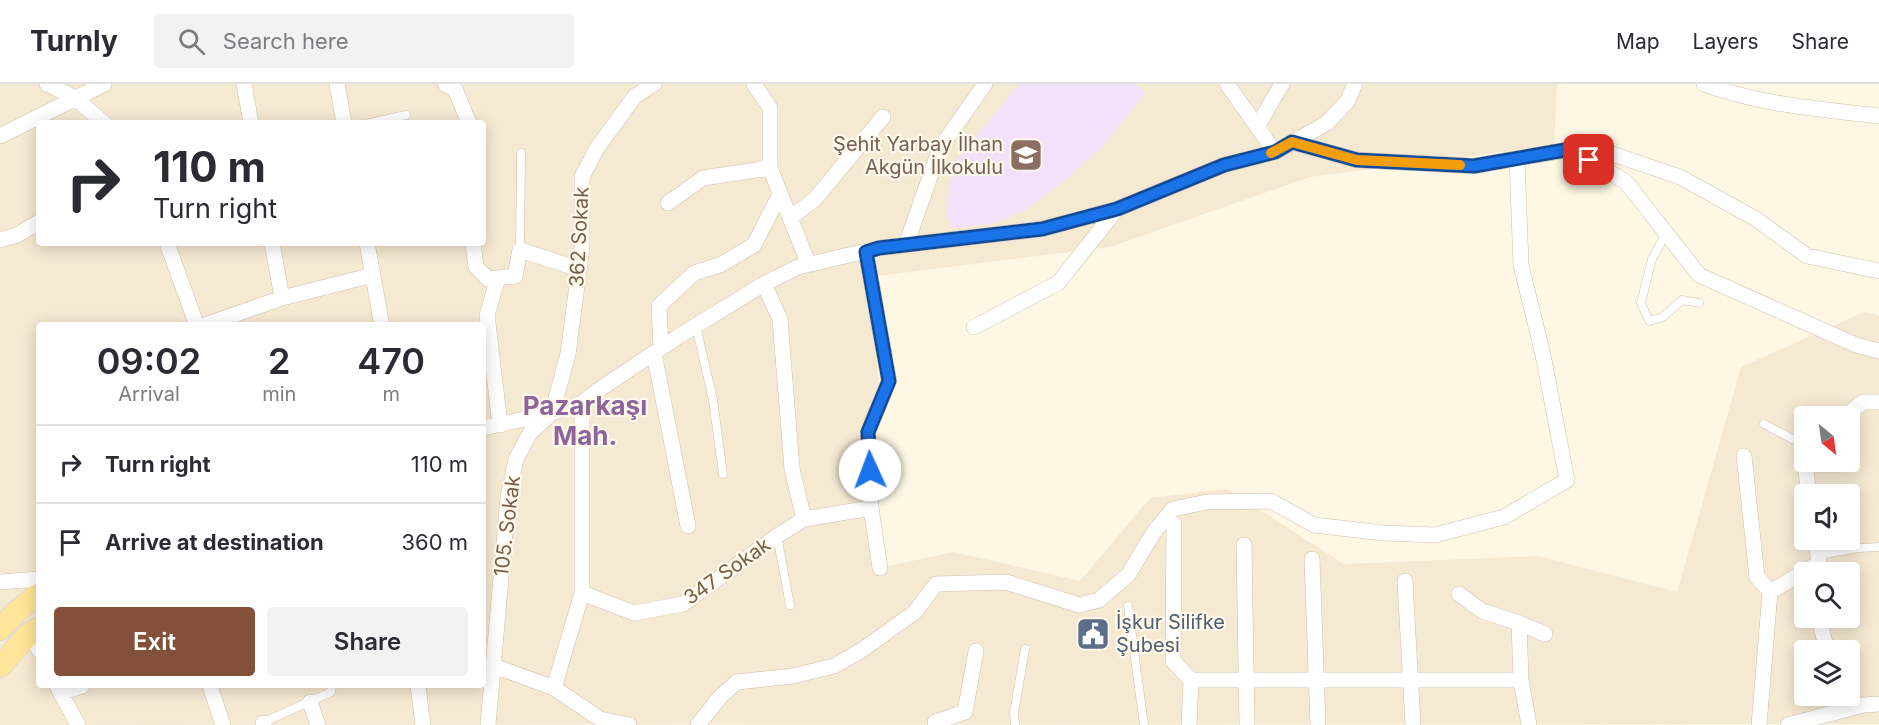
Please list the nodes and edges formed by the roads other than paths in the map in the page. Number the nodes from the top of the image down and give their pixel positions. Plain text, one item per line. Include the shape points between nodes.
1 (47, 84) edge
2 (104, 84) edge
3 (244, 84) edge
4 (337, 84) edge
5 (754, 84) edge
6 (985, 84) edge
7 (1227, 84) edge
8 (1282, 84) edge
9 (1355, 84) edge
10 (1704, 84) edge
11 (455, 86) edge
12 (651, 86) edge
13 (75, 98) junction
14 (406, 115) dead end
15 (883, 117) dead end
16 (1879, 117) edge
17 (101, 120) edge
18 (250, 120) edge
19 (343, 120) edge
20 (384, 120) edge
21 (468, 120) edge
22 (1257, 127) junction
23 (0, 136) edge
24 (1292, 142) junction
25 (1571, 149) junction
26 (1275, 152) junction
27 (521, 153) dead end
28 (1516, 159) junction
29 (770, 168) junction
30 (780, 194) junction
31 (668, 203) dead end
32 (1117, 209) junction
33 (790, 218) junction
34 (36, 224) edge
35 (1666, 234) junction
36 (0, 240) edge
37 (906, 245) junction
38 (168, 246) edge
39 (273, 246) edge
40 (368, 246) edge
41 (473, 246) edge
42 (520, 250) junction
43 (866, 252) junction
44 (809, 265) junction
45 (579, 269) junction
46 (1879, 271) edge
47 (373, 275) junction
48 (498, 278) junction
49 (764, 284) junction
50 (282, 298) junction
51 (1700, 303) dead end
52 (196, 322) edge
53 (213, 322) edge
54 (381, 322) edge
55 (696, 326) junction
56 (974, 327) dead end
57 (657, 350) junction
58 (1879, 351) edge
59 (1879, 402) edge
60 (582, 403) junction
61 (1858, 406) edge
62 (552, 413) junction
63 (1764, 424) dead end
64 (500, 425) junction
65 (486, 427) edge
66 (1794, 440) edge
67 (1744, 456) dead end
68 (723, 474) dead end
69 (871, 508) junction
70 (804, 519) junction
71 (1174, 524) dead end
72 (688, 526) dead end
73 (777, 536) junction
74 (1244, 545) dead end
75 (1879, 548) edge
76 (1817, 558) edge
77 (1312, 559) dead end
78 (880, 568) dead end
79 (36, 579) edge
80 (1405, 581) dead end
81 (0, 582) edge
82 (1770, 592) junction
83 (582, 593) junction
84 (1459, 594) dead end
85 (36, 596) edge
86 (790, 605) dead end
87 (1128, 606) dead end
88 (1519, 622) junction
89 (0, 629) edge
90 (1545, 633) dead end
91 (36, 637) edge
92 (1025, 649) dead end
93 (976, 651) dead end
94 (0, 666) edge
95 (490, 669) edge
96 (1191, 680) junction
97 (1247, 680) junction
98 (1317, 680) junction
99 (1521, 680) junction
100 (1411, 681) junction
101 (211, 688) edge
102 (332, 688) edge
103 (418, 688) edge
104 (554, 688) junction
105 (59, 689) edge
106 (310, 702) junction
107 (1879, 704) edge
108 (1860, 705) edge
109 (1832, 706) edge
110 (607, 723) edge
111 (262, 724) edge
112 (78, 725) edge
113 (223, 725) edge
114 (318, 725) edge
115 (423, 725) edge
116 (489, 725) edge
117 (629, 725) edge
118 (698, 725) edge
119 (936, 725) edge
120 (1015, 725) edge
121 (1144, 725) edge
122 (1189, 725) edge
123 (1247, 725) edge
124 (1318, 725) edge
125 (1413, 725) edge
126 (1529, 725) edge
127 (1759, 725) edge
128 (1788, 725) edge

1 - 13 street
2 - 13 street
3 - 18 street
4 - 19 street
5 - 29 street via 770,108
6 - 37 street via 940,148
7 - 22 street
8 - 22 street
9 - 24 street via 1347,102 1327,123
10 - 16 street via 1731,94 1791,106
11 - 21 street
12 - 45 street, 362 Sokak via 635,96 597,148 582,177
13 - 17 street
13 - 23 street
14 - 20 lane
15 - 33 street via 815,199
22 - 26 street
24 - 26 street
24 - 28 street via 1357,160 1474,166
25 - 28 street
25 - 35 street via 1626,182
25 - 46 street via 1588,146 1680,177 1756,219 1807,256
26 - 32 street via 1224,165
27 - 42 lane
28 - 118 street via 1521,265 1567,480 1504,518 1435,535 1314,525 1271,501 1207,502 1173,509 1128,575 1099,600 1079,604 1006,582 936,585 915,612 862,650 834,666 793,676 738,682
29 - 30 street
29 - 31 street via 703,178
30 - 33 street
30 - 57 street via 754,245 720,265 694,273 659,306
32 - 37 street via 1042,229
32 - 56 street via 1058,283
33 - 44 street
34 - 36 street
35 - 51 lane via 1652,259 1641,303 1649,321 1663,317 1682,300
35 - 58 street via 1699,275 1856,345
37 - 43 street
38 - 52 street
39 - 50 street
40 - 47 street
41 - 48 street via 476,267 488,279
42 - 45 street
42 - 48 street via 515,276
43 - 44 street
43 - 69 street via 889,381 868,432
44 - 49 street
45 - 62 street, 362 Sokak via 568,354
47 - 50 street
47 - 54 street
48 - 64 street via 486,315
49 - 55 street
49 - 70 street via 780,319 792,470
50 - 53 street
55 - 57 street
55 - 68 lane via 713,400
57 - 60 street
57 - 72 street
59 - 61 street
60 - 62 street
60 - 83 street
62 - 64 street
62 - 95 street, 105. Sokak via 530,432 516,459 508,498
63 - 66 lane
64 - 65 street
67 - 82 street via 1757,577
69 - 70 street, 347 Sokak
69 - 78 street
70 - 73 street, 347 Sokak
71 - 96 street via 1173,661
73 - 83 street, 347 Sokak via 683,604 634,613
73 - 86 lane
74 - 97 street
75 - 76 lane via 1858,548
76 - 82 street
77 - 98 street
79 - 81 street
80 - 100 street
82 - 127 street
83 - 104 street
84 - 88 street via 1482,610
85 - 89 main road
87 - 121 lane
88 - 90 street
88 - 99 street
91 - 94 main road
92 - 120 lane
93 - 119 street via 965,712 935,722
95 - 104 street
95 - 116 street, 105. Sokak
96 - 97 street
96 - 122 street
97 - 98 street
97 - 123 street
98 - 100 street
98 - 124 street
99 - 100 street
99 - 126 street
100 - 125 street
101 - 113 street
102 - 106 lane via 332,692
103 - 115 street
104 - 110 street
105 - 112 street
106 - 111 lane
106 - 114 street
107 - 108 street
109 - 128 street
110 - 117 street

